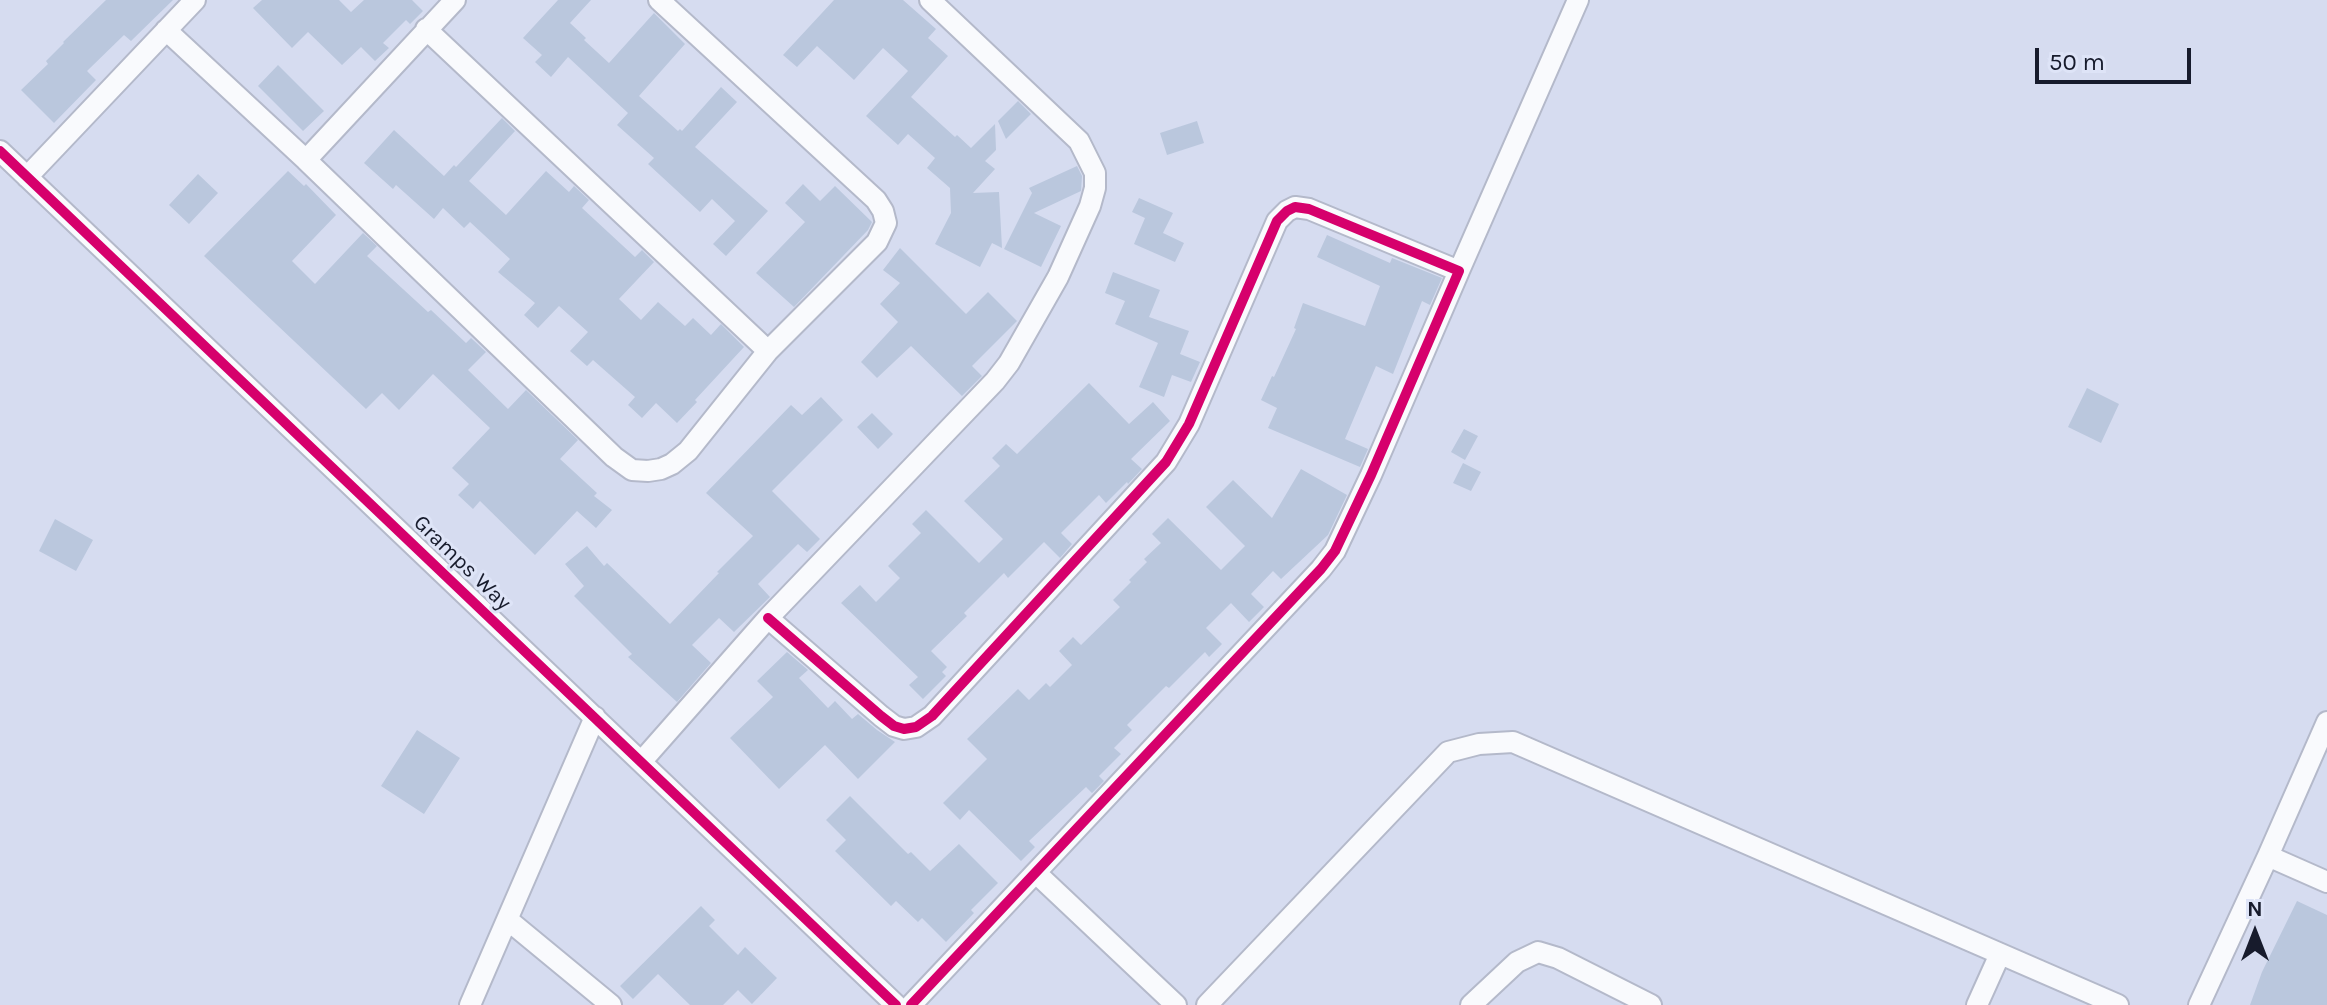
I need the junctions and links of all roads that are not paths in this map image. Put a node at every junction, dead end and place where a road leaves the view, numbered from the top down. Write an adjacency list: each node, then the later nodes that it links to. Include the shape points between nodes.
1 (195, 0): 7 (street)
2 (455, 0): 6 (street)
3 (659, 0): 12 (street, via 883,211 886,223 877,242)
4 (930, 0): 13 (street, via 1079,141 1095,173 1093,197 1058,277 1009,363)
5 (1578, 0): 11 (street)
6 (426, 29): 9 (street); 12 (street)
7 (166, 30): 9 (street); 10 (street)
8 (0, 151): 10 (street, Gramps Way)
9 (306, 160): 12 (street, via 632,470 661,469 688,451)
10 (27, 177): 14 (street, Gramps Way)
11 (1459, 271): 13 (street, via 1309,209 1287,211 1277,221 1189,424 1166,462 932,716 916,727 904,729 887,721); 18 (street, via 1335,551)
12 (768, 351)
13 (768, 618): 16 (street)
14 (595, 717): 16 (street, Gramps Way); 20 (street)
15 (2327, 722): 17 (street)
16 (641, 762): 24 (street, Gramps Way)
17 (2268, 856): 19 (street); 32 (street)
18 (1036, 873): 25 (street); 26 (street)
19 (2327, 882)
20 (508, 920): 22 (street); 23 (street)
21 (2000, 954): 27 (street, via 1513,742 1479,744 1448,752); 30 (street); 31 (street)
22 (470, 1005)
23 (611, 1005)
24 (896, 1005)
25 (911, 1005)
26 (1176, 1005)
27 (1207, 1005)
28 (1471, 1005): 29 (street, via 1517,962 1538,952)
29 (1651, 1005)
30 (1977, 1005)
31 (2118, 1005)
32 (2199, 1005)

